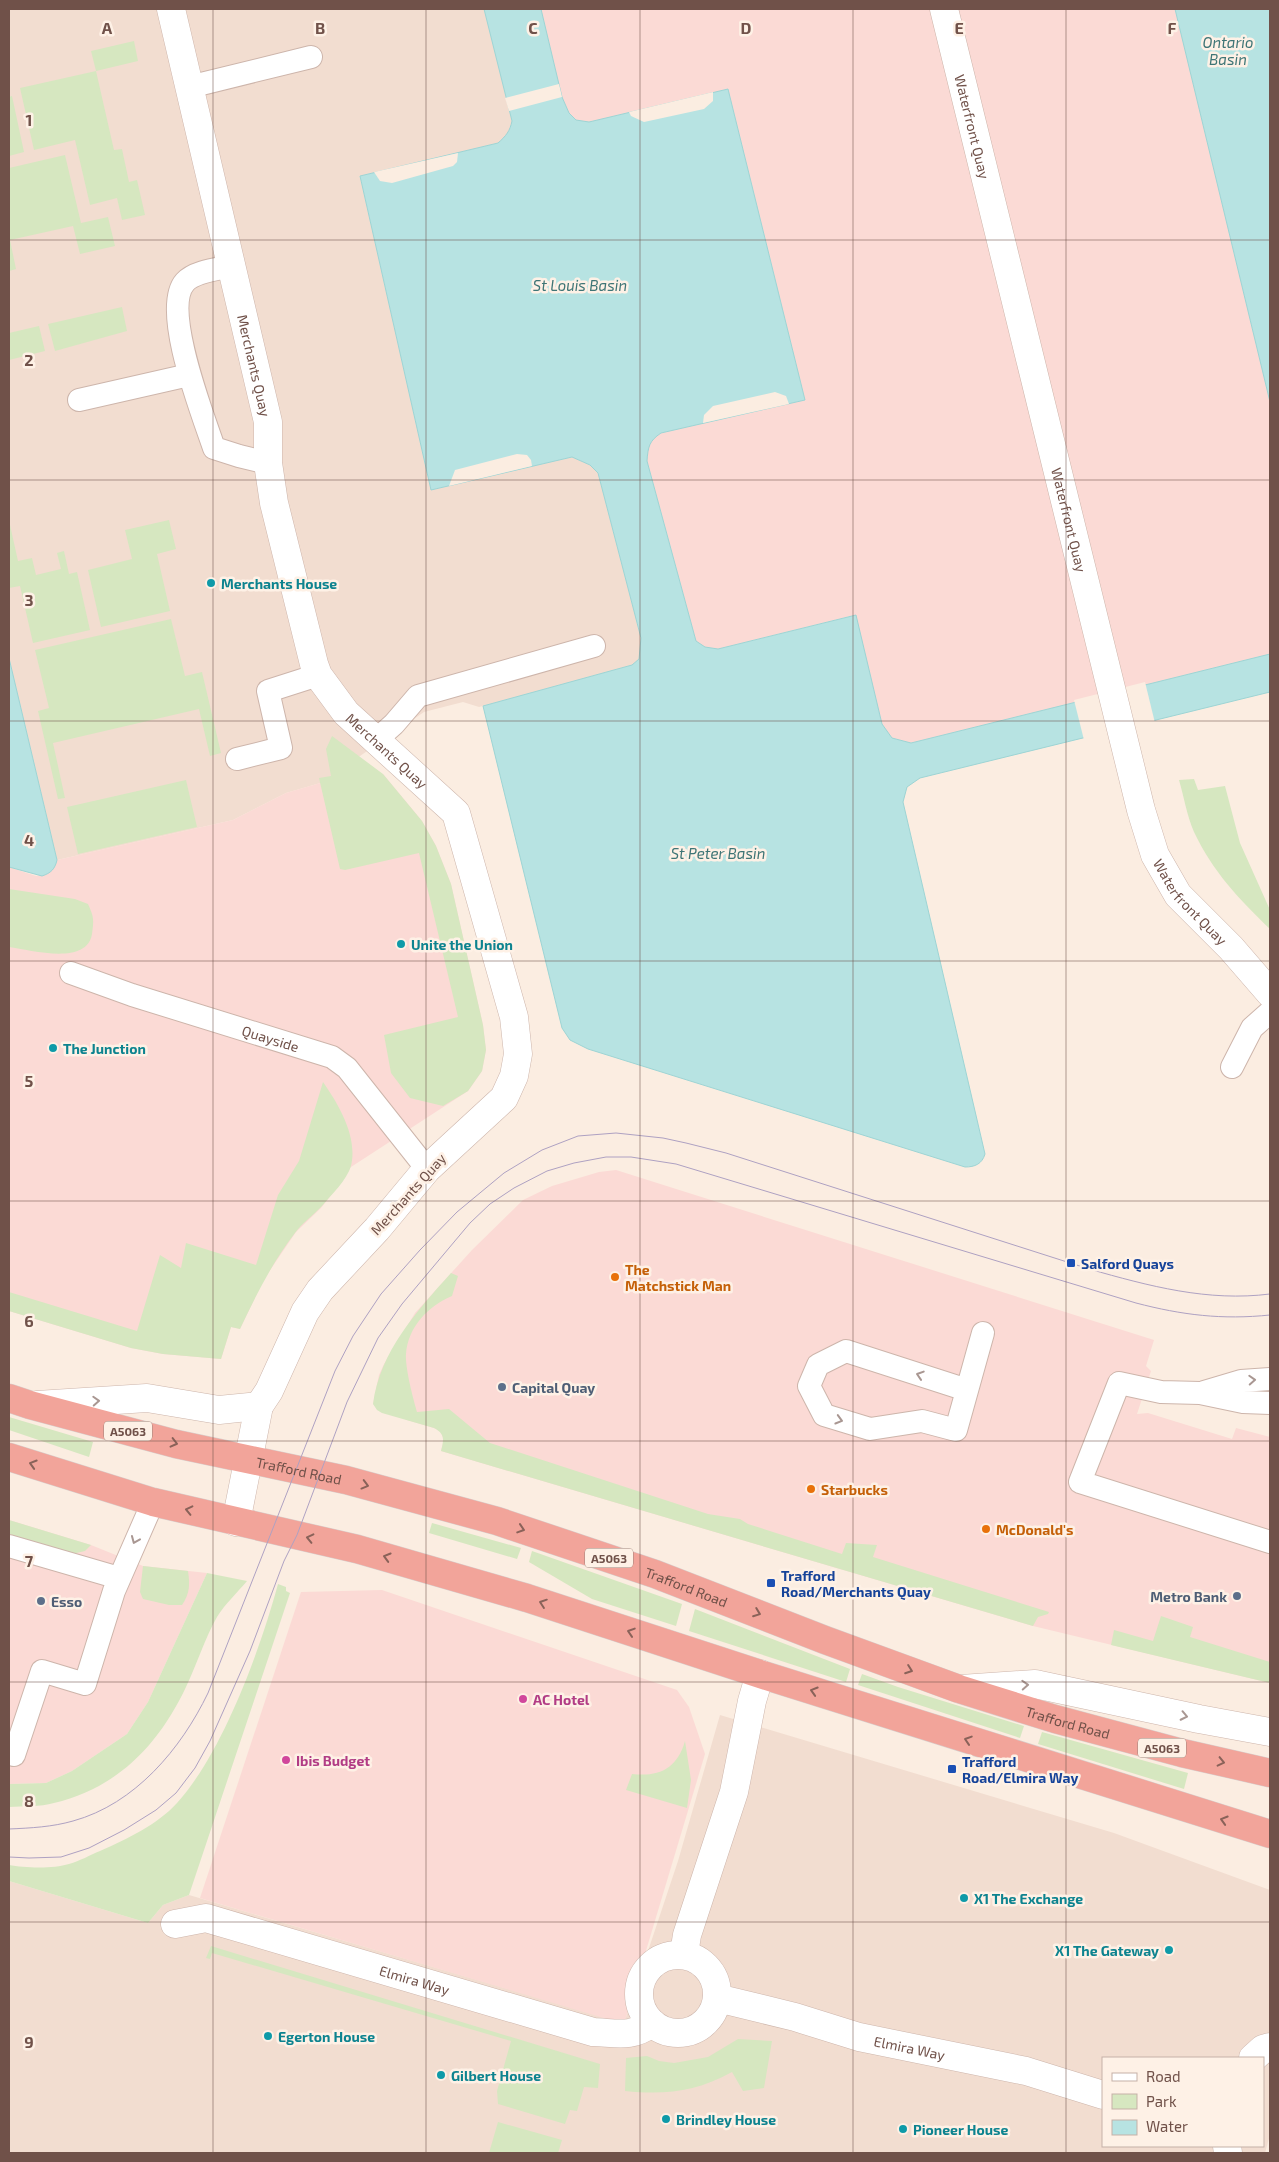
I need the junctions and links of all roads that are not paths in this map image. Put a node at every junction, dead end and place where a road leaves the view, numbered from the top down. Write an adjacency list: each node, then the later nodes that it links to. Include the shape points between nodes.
1 (171, 9): 4 (street, Merchants Quay)
2 (944, 9): 14 (street, Waterfront Quay, via 1141,810 1155,855 1178,895)
3 (311, 58): 4 (lane)
4 (190, 87): 5 (street, Merchants Quay)
5 (232, 266): 6 (lane, via 203,272 186,280 178,294 178,319); 8 (street, Merchants Quay, via 268,422)
6 (189, 375): 7 (lane); 8 (lane, via 214,448)
7 (79, 400)
8 (268, 463): 10 (street, Merchants Quay, via 284,551)
9 (594, 646): 11 (lane, via 418,696)
10 (318, 675): 11 (street, Merchants Quay, via 346,714); 12 (lane, via 268,691 281,748)
11 (376, 740): 17 (street, Merchants Quay, via 456,813 515,1026 518,1054 514,1076 504,1098)
12 (237, 759)
13 (70, 973): 17 (lane, Quayside, via 332,1057 347,1068)
14 (1270, 993)
15 (1270, 1012): 16 (lane, via 1252,1028)
16 (1232, 1067)
17 (427, 1169): 24 (street, Merchants Quay, via 320,1290 305,1312 270,1391)
18 (983, 1333): 20 (lane)
19 (1270, 1379): 21 (lane, one-way to 19, via 1241,1381)
20 (966, 1390): 20 (lane, one-way to 20, via 846,1351 818,1365 810,1386 824,1415 870,1428 922,1422 956,1430)
21 (1200, 1393): 23 (lane, via 1243,1402); 29 (lane, via 1161,1392 1119,1383 1080,1482)
22 (19, 1401): 24 (street, one-way to 24, via 147,1398 219,1410); 26 (highway, Trafford Road / A5063, one-way to 26, via 176,1444)
23 (1270, 1403)
24 (259, 1406): 26 (street, Merchants Quay)
25 (9, 1457): 27 (highway, one-way to 25)
26 (249, 1458): 28 (street, Merchants Quay); 33 (highway, Trafford Road / A5063, one-way to 33, via 346,1480 497,1521 655,1574)
27 (152, 1502): 28 (highway, one-way to 27); 31 (lane, one-way to 31)
28 (236, 1522): 32 (highway, one-way to 28, via 527,1598 357,1549)
29 (1270, 1542)
30 (9, 1546): 31 (lane)
31 (119, 1578): 35 (lane, via 85,1684 42,1671 14,1755)
32 (760, 1674): 37 (highway, one-way to 32); 39 (street, via 734,1792 687,1935)
33 (959, 1689): 34 (street, one-way to 34, via 1035,1684); 36 (highway, Trafford Road / A5063, one-way to 36, via 1055,1719)
34 (1270, 1732)
35 (9, 1753)
36 (1270, 1773)
37 (1270, 1834)
38 (174, 1924): 41 (street, Elmira Way, via 206,1918 593,2032 639,2032)
39 (684, 1954): 40 (street, via 708,1968 715,1979); 41 (street, via 665,1957 653,1964 644,1976 639,1993)
40 (717, 1998): 41 (street, via 711,2016 689,2031 669,2032); 44 (street, Elmira Way, via 859,2037 1026,2071)
41 (652, 2023)
42 (1270, 2047): 43 (street)
43 (1255, 2057)
44 (1102, 2095)

